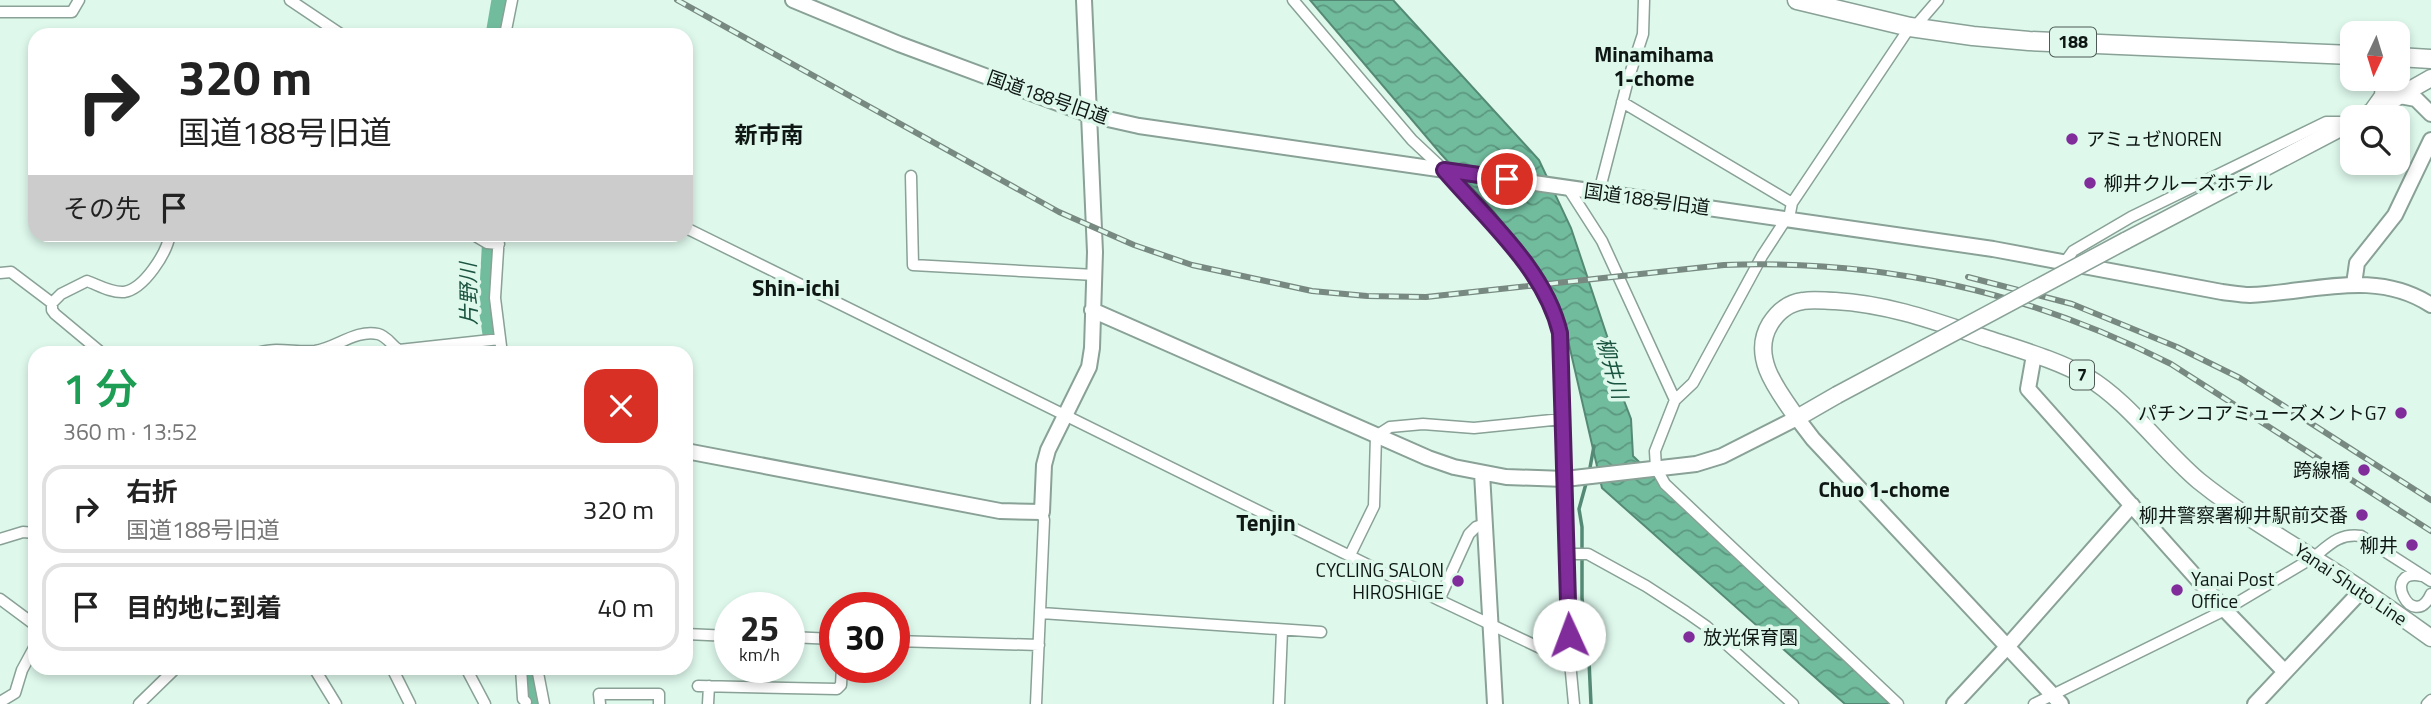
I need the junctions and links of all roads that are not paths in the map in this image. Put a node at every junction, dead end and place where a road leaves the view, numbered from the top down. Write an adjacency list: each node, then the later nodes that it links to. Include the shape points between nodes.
1 (79, 0): 10 (street, via 72,12)
2 (290, 0): 12 (street)
3 (793, 0): 22 (street, 国道188号旧道)
4 (1084, 0): 22 (street)
5 (1293, 0): 27 (street, via 1412,140)
6 (1644, 0): 19 (street, via 1643,34)
7 (1797, 0): 11 (highway, 188)
8 (1938, 0): 11 (street)
9 (510, 1): 13 (street)
10 (0, 12)
11 (1910, 27): 14 (highway, 188, via 2029,41); 31 (street)
12 (332, 28)
13 (506, 28)
14 (2340, 54)
15 (2410, 58): 16 (highway)
16 (2431, 59)
17 (2431, 78): 18 (main road)
18 (2400, 96): 20 (main road); 21 (street, via 2416,99)
19 (1622, 102): 30 (street); 31 (street)
20 (2384, 105)
21 (2431, 114)
22 (1090, 115): 27 (street, 国道188号旧道); 38 (street)
23 (2340, 122): 36 (street, via 2326,122 2131,217 2073,251)
24 (2340, 128): 52 (main road, bridge)
25 (2431, 140): 26 (street)
26 (2425, 168): 39 (street, via 2357,263)
27 (1449, 171): 29 (street, 国道188号旧道); 53 (street, via 1532,270 1556,317)
28 (911, 176): 38 (street, via 913,265)
29 (1563, 187): 30 (street, 国道188号旧道); 50 (street, via 1602,241)
30 (1599, 192): 32 (street, 国道188号旧道)
31 (1792, 203): 32 (street)
32 (1785, 220): 36 (street, 国道188号旧道); 50 (street, via 1693,383)
33 (693, 231): 51 (street)
34 (169, 242): 40 (street, via 164,256 134,288 108,290 87,281)
35 (496, 242): 43 (street)
36 (2065, 262): 39 (street, 国道188号旧道, via 2246,295)
37 (0, 273): 40 (street, via 11,272)
38 (1095, 275): 42 (street)
39 (2354, 284): 41 (street, 国道188号旧道, via 2389,287)
40 (52, 303): 44 (street, via 55,314)
41 (2431, 305)
42 (1093, 310): 51 (street, via 1089,367); 54 (street)
43 (500, 339): 47 (street); 48 (street)
44 (93, 346)
45 (329, 346): 46 (street, via 365,334 379,334)
46 (391, 346)
47 (436, 346)
48 (501, 346)
49 (2034, 355): 52 (main road, Yanai Shuto Line / 7, via 1893,308 1805,300 1776,314 1762,341 1769,374); 59 (street, via 2028,389); 66 (main road, Yanai Shuto Line / 7, via 2087,378 2120,403 2199,480)
50 (1675, 400): 56 (street)
51 (1065, 414): 60 (street, via 1044,465); 64 (street)
52 (1797, 418): 56 (street, via 1722,456); 83 (street)
53 (1562, 419): 54 (street, via 1474,428 1390,427); 58 (street)
54 (1376, 436): 57 (street, via 1427,458); 64 (street, via 1374,506)
55 (693, 452): 60 (street, via 999,510)
56 (1652, 468): 58 (street); 112 (street)
57 (1482, 473): 58 (street); 61 (street)
58 (1565, 479): 65 (street)
59 (2132, 505): 72 (street); 83 (street)
60 (1042, 512): 73 (street)
61 (1485, 524): 71 (street, via 1469,534); 75 (street)
62 (28, 532): 63 (street)
63 (0, 539)
64 (1350, 555): 71 (street)
65 (1568, 555): 85 (street); 111 (street, via 1588,554 1646,586 1706,626)
66 (2309, 561): 67 (street, via 2348,534 2361,536); 68 (main road, Yanai Shuto Line / 7); 72 (street)
67 (2429, 582): 69 (street, via 2416,575 2408,577 2401,595 2414,606 2426,603)
68 (2362, 590): 79 (main road, Yanai Shuto Line / 7); 86 (street)
69 (2431, 594)
70 (0, 599): 74 (street)
71 (1439, 600): 75 (street)
72 (2225, 610): 86 (street); 95 (street)
73 (1041, 613): 76 (street); 82 (street)
74 (28, 620)
75 (1490, 625): 85 (street); 109 (street)
76 (1282, 630): 77 (street); 108 (street)
77 (1321, 632)
78 (693, 634): 80 (street)
79 (2430, 634)
80 (714, 635)
81 (910, 641): 82 (street)
82 (1039, 645): 107 (street)
83 (2007, 647): 95 (street); 113 (street)
84 (28, 659): 97 (street, via 15,693)
85 (1570, 662): 110 (street)
86 (2285, 672): 98 (street)
87 (169, 675): 100 (street)
88 (318, 675): 99 (street)
89 (396, 675): 101 (street)
90 (470, 675): 102 (street)
91 (521, 675): 94 (street, via 523,699)
92 (536, 675): 94 (street)
93 (841, 683): 106 (street, via 837,689 703,686)
94 (532, 699): 103 (street)
95 (2056, 699): 114 (street)
96 (2431, 700): 115 (street)
97 (0, 702)
98 (2261, 702)
99 (332, 703)
100 (139, 704)
101 (411, 704)
102 (485, 704)
103 (544, 704)
104 (600, 704): 105 (street, via 599,694 659,694)
105 (659, 704)
106 (708, 704)
107 (1036, 704)
108 (1279, 704)
109 (1495, 704)
110 (1574, 704)
111 (1793, 704)
112 (1898, 704)
113 (1954, 704)
114 (2034, 704)
115 (2427, 704)

